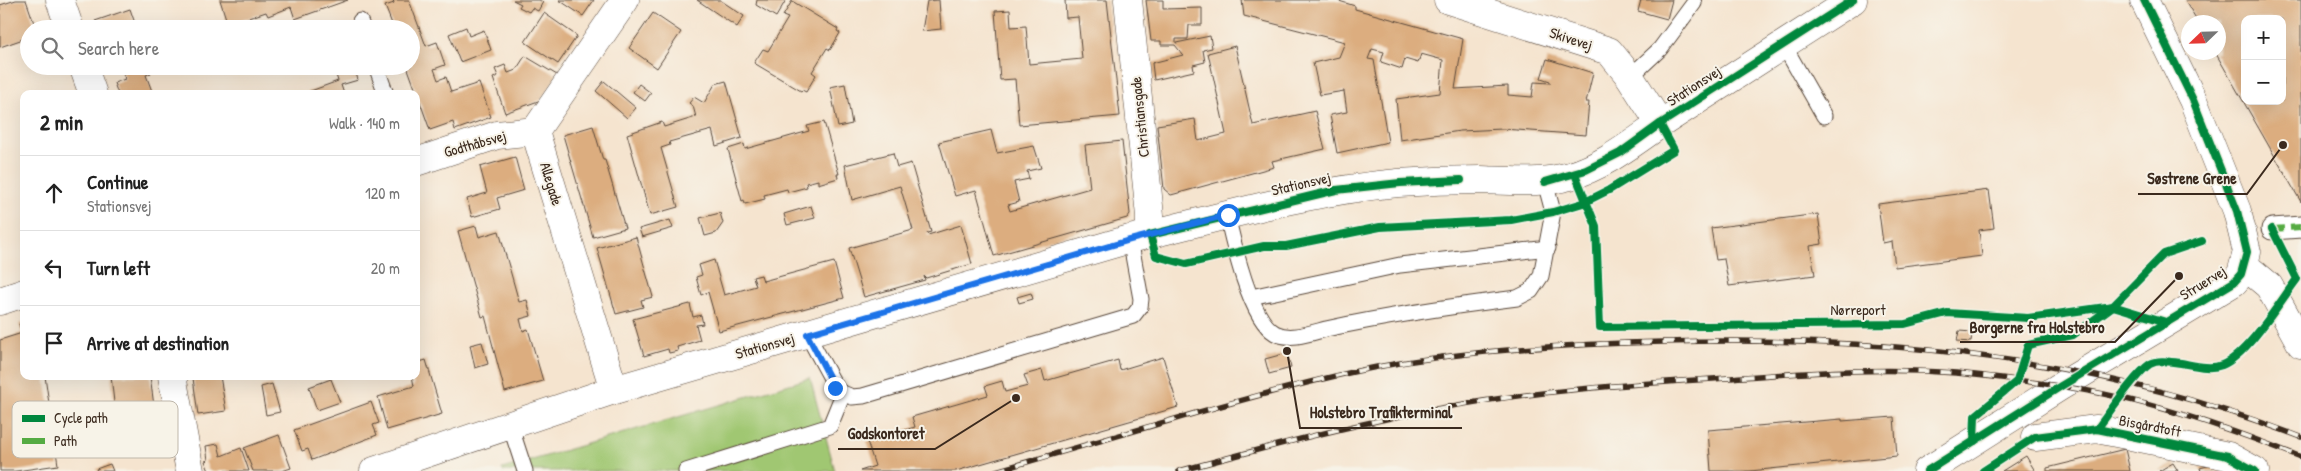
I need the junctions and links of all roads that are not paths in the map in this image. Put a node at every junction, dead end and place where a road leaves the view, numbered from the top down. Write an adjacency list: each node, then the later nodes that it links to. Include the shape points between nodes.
1 (60, 0): 8 (street)
2 (625, 0): 17 (street)
3 (1128, 0): 23 (street, Christiansgade, via 1150,216)
4 (1448, 0): 12 (street, Skivevej, via 1609,51)
5 (1852, 0): 9 (street, Stationsvej)
6 (2144, 0): 25 (street, Struervej, via 2193,100 2237,211 2247,252)
7 (1694, 3): 12 (lane, via 1660,49)
8 (67, 20)
9 (1783, 44): 15 (lane); 16 (street, Stationsvej)
10 (86, 75): 13 (street)
11 (379, 75): 14 (lane)
12 (1630, 77): 16 (street, Skivevej)
13 (92, 90)
14 (385, 90)
15 (1824, 116)
16 (1660, 124): 19 (street, Stationsvej, via 1620,153 1586,170)
17 (535, 131): 18 (street, Godthåbsvej, via 497,135); 32 (street, Allegade)
18 (420, 161)
19 (1545, 182): 20 (street, Stationsvej, via 1460,180 1390,184 1336,190); 24 (lane, via 1553,212)
20 (1228, 215): 23 (street, Stationsvej); 27 (lane, via 1235,253)
21 (2301, 227): 22 (street)
22 (2272, 229)
23 (1140, 237): 29 (street, Stationsvej); 33 (lane, via 1142,299 1133,316 864,396)
24 (1548, 248): 27 (lane, via 1400,265); 27 (lane, via 1538,282 1520,297 1408,313 1302,335 1274,332 1260,319)
25 (2245, 266): 30 (street, via 2269,286); 42 (street, Struervej, via 2234,282)
26 (20, 294): 28 (street)
27 (1251, 297)
28 (0, 301)
29 (807, 334): 32 (street, Stationsvej); 33 (lane, via 835,388)
30 (2301, 344)
31 (173, 380): 34 (street)
32 (614, 390): 36 (street, Stationsvej)
33 (843, 394): 41 (lane, via 830,426)
34 (177, 401)
35 (178, 408): 38 (street)
36 (510, 425): 39 (street, Stationsvej); 40 (lane)
37 (2035, 437): 43 (street, Bisgårdtoft, via 2097,429 2228,456)
38 (190, 471)
39 (374, 471)
40 (525, 471)
41 (686, 471)
42 (1927, 471)
43 (2255, 471)

